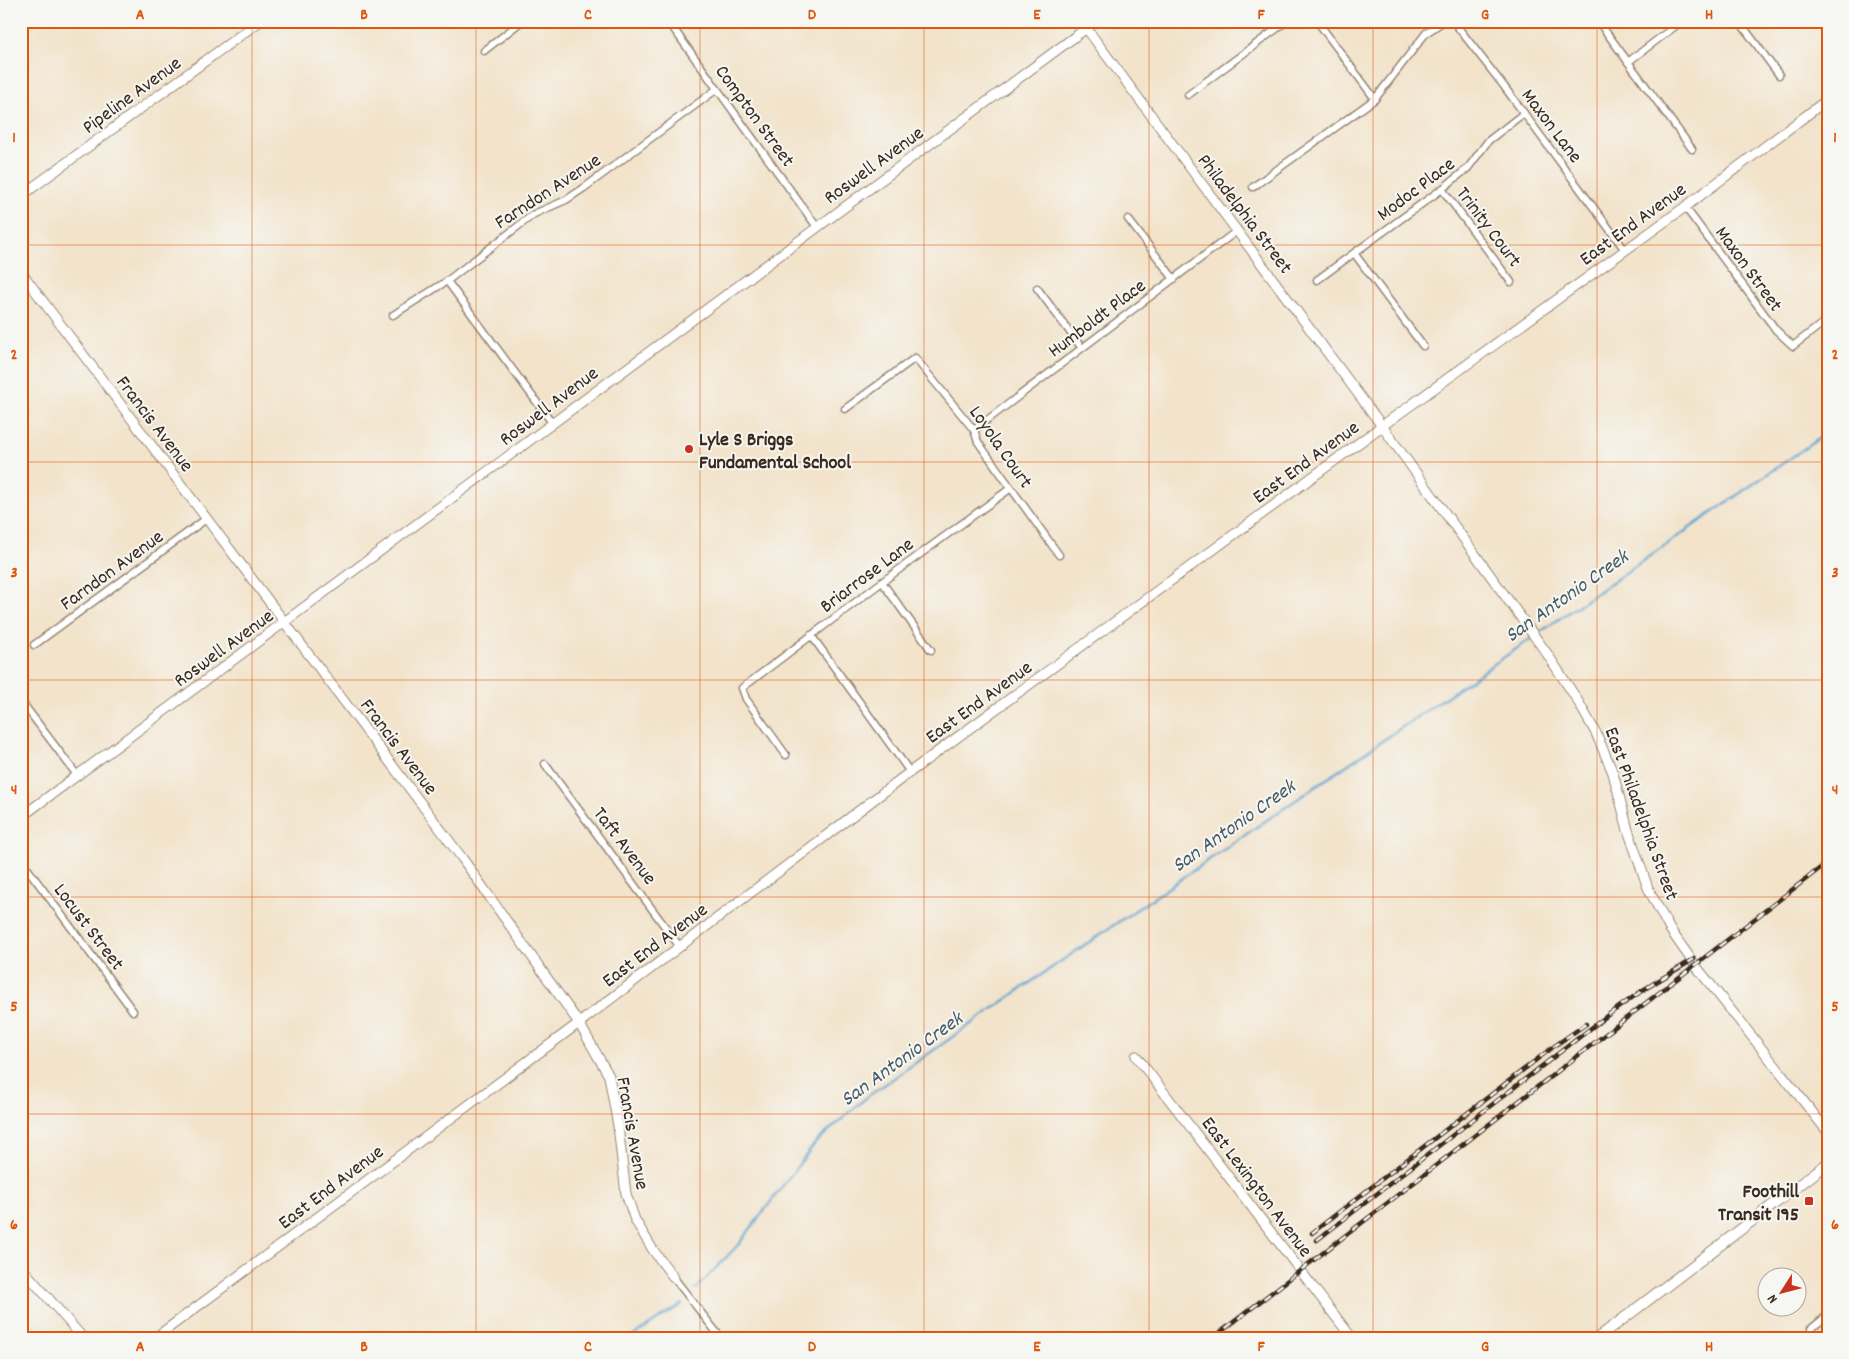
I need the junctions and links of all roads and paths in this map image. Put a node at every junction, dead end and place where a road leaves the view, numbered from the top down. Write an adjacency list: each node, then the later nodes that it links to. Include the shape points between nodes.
1 (260, 21): 24 (street, Pipeline Avenue)
2 (522, 21): 13 (street)
3 (668, 21): 16 (street, Compton Street)
4 (1096, 21): 12 (street, Roswell Avenue)
5 (1287, 21): 17 (street)
6 (1317, 21): 18 (street)
7 (1444, 21): 18 (street, via 1426,33)
8 (1452, 21): 20 (street, Maxon Lane)
9 (1598, 21): 14 (street)
10 (1682, 21): 14 (street)
11 (1739, 21): 15 (street)
12 (1084, 25): 27 (street, Roswell Avenue); 28 (street, Philadelphia Street)
13 (484, 51)
14 (1628, 62): 21 (street)
15 (1779, 75)
16 (717, 89): 27 (street, Compton Street); 34 (street, Farndon Avenue, via 584,188 534,214)
17 (1188, 95)
18 (1375, 99): 22 (street)
19 (1828, 99): 25 (street, East End Avenue)
20 (1524, 113): 23 (street, Modoc Place, via 1488,141 1468,168); 29 (street, Maxon Lane)
21 (1692, 148)
22 (1254, 187)
23 (1442, 189): 30 (street, Modoc Place); 35 (street, Trinity Court)
24 (21, 196)
25 (1685, 207): 29 (street, East End Avenue); 38 (street, Maxon Street, via 1776,330 1792,346)
26 (1128, 219): 32 (street)
27 (817, 227): 42 (street, Roswell Avenue)
28 (1238, 230): 32 (street, Humboldt Place); 43 (street, Philadelphia Street)
29 (1626, 250): 43 (street, East End Avenue)
30 (1354, 253): 33 (street, Modoc Place); 39 (street)
31 (21, 272): 46 (street, Francis Avenue)
32 (1174, 279): 40 (street, Humboldt Place)
33 (1317, 280)
34 (447, 281): 37 (street, Farndon Avenue); 42 (street)
35 (1512, 282)
36 (1037, 288): 40 (street)
37 (393, 315)
38 (1828, 319)
39 (1423, 346)
40 (1081, 347): 44 (street, Humboldt Place)
41 (845, 409): 44 (street, Loyola Court, via 915,358)
42 (554, 424): 49 (street, Roswell Avenue)
43 (1382, 426): 56 (street, East End Avenue); 64 (street, East Philadelphia Street, via 1576,698 1613,773 1648,888 1669,928)
44 (974, 430): 45 (street, Loyola Court, via 978,442)
45 (1011, 488): 47 (street, Loyola Court); 48 (street, Briarrose Lane)
46 (206, 519): 49 (street, Francis Avenue); 51 (street, Farndon Avenue)
47 (1059, 555)
48 (882, 582): 50 (street, Briarrose Lane); 52 (street)
49 (285, 623): 57 (street, Roswell Avenue); 62 (street, Francis Avenue, via 458,852)
50 (811, 635): 54 (street, Briarrose Lane, via 742,688 746,699); 56 (street)
51 (34, 646)
52 (930, 650)
53 (21, 701): 57 (street)
54 (786, 755)
55 (545, 764): 60 (street, Taft Avenue)
56 (910, 772): 60 (street, East End Avenue)
57 (77, 775): 58 (street, Roswell Avenue)
58 (21, 817)
59 (21, 860): 61 (street, Locust Street)
60 (680, 947): 62 (street, East End Avenue)
61 (133, 1011)
62 (580, 1023): 67 (street, Francis Avenue, via 608,1076 626,1194 635,1220); 70 (street, East End Avenue)
63 (1136, 1056): 72 (street, East Lexington Avenue)
64 (1828, 1132)
65 (1828, 1163): 73 (main road)
66 (21, 1267): 69 (street)
67 (674, 1278): 71 (street)
68 (1828, 1316): 74 (street, via 1811,1329)
69 (83, 1338)
70 (155, 1338)
71 (722, 1338)
72 (1352, 1338)
73 (1598, 1338)
74 (1817, 1338)

